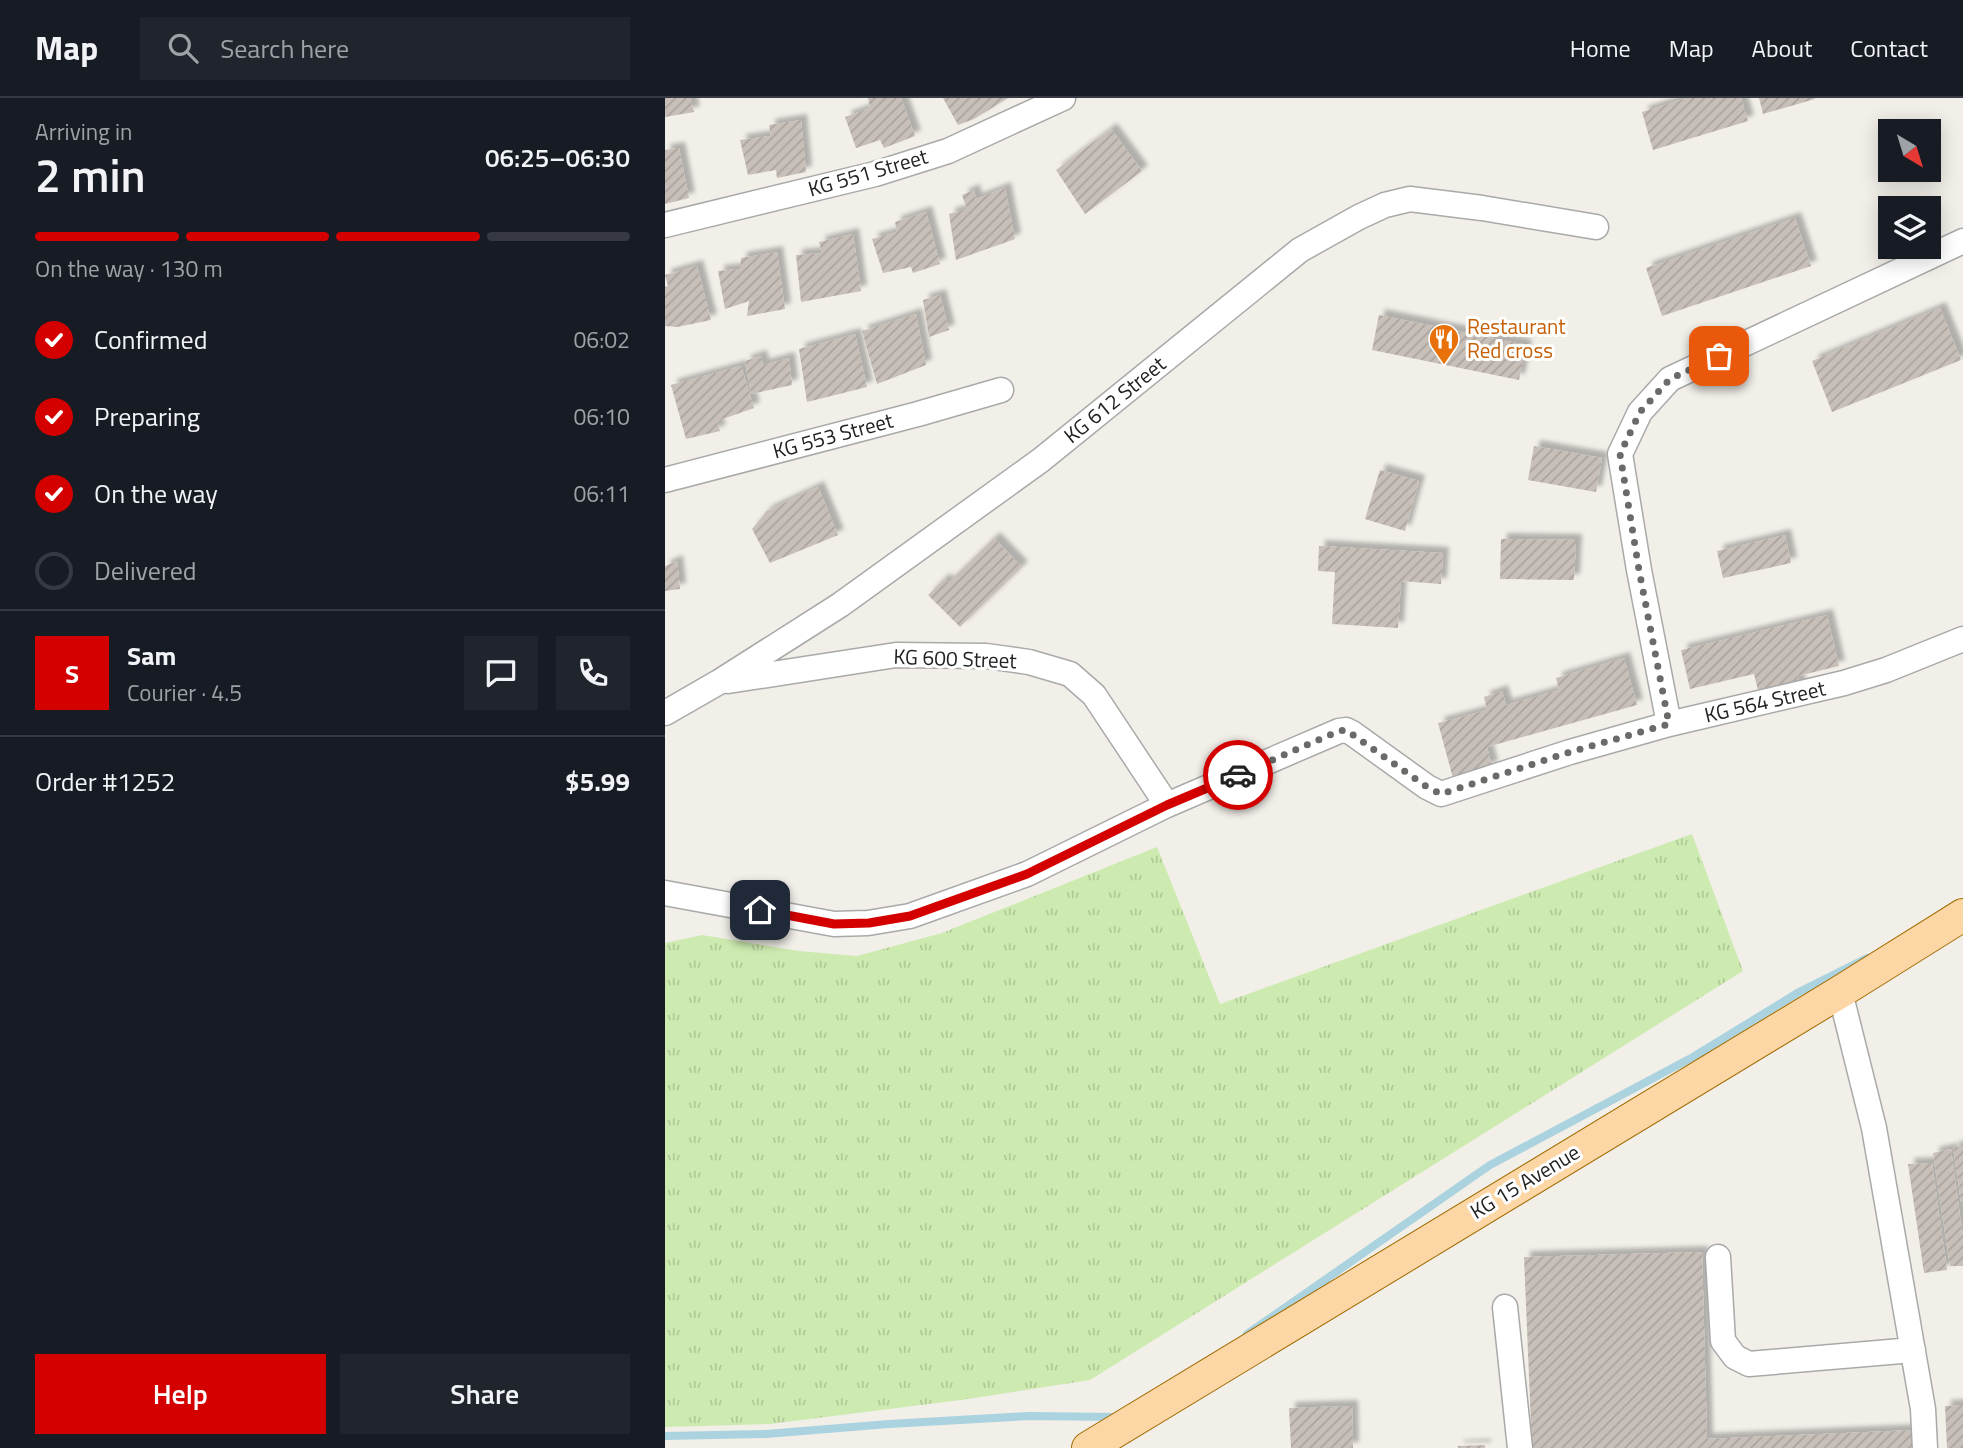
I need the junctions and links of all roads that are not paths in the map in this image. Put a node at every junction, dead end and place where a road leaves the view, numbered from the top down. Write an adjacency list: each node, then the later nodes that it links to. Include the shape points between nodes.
1 (1063, 98): 2 (street, KG 551 Street, via 924,159)
2 (665, 225)
3 (1596, 227): 8 (street, KG 612 Street, via 1410,199 1359,217 1300,250 1041,460 840,605)
4 (1963, 241): 10 (street, via 1670,379 1640,412 1620,454)
5 (1001, 390): 6 (street, KG 553 Street)
6 (665, 480)
7 (1963, 639): 10 (street, KG 564 Street, via 1844,683)
8 (719, 682): 9 (street, KG 612 Street); 11 (street, KG 600 Street, via 896,655 986,656 1029,662 1070,674 1094,695)
9 (665, 713)
10 (1669, 724): 11 (street, KG 564 Street, via 1441,794 1352,733 1339,731)
11 (1167, 805): 12 (street, KG 564 Street, via 1027,874 889,920 834,924)
12 (665, 893)
13 (1963, 915): 14 (main road, KG 15 Avenue)
14 (1840, 992): 17 (street, via 1874,1128); 18 (main road, KG 15 Avenue)
15 (1718, 1257): 17 (street, via 1723,1341 1735,1357 1749,1364)
16 (1505, 1307): 19 (street)
17 (1913, 1350): 20 (street)
18 (1088, 1448)
19 (1520, 1448)
20 (1925, 1448)

